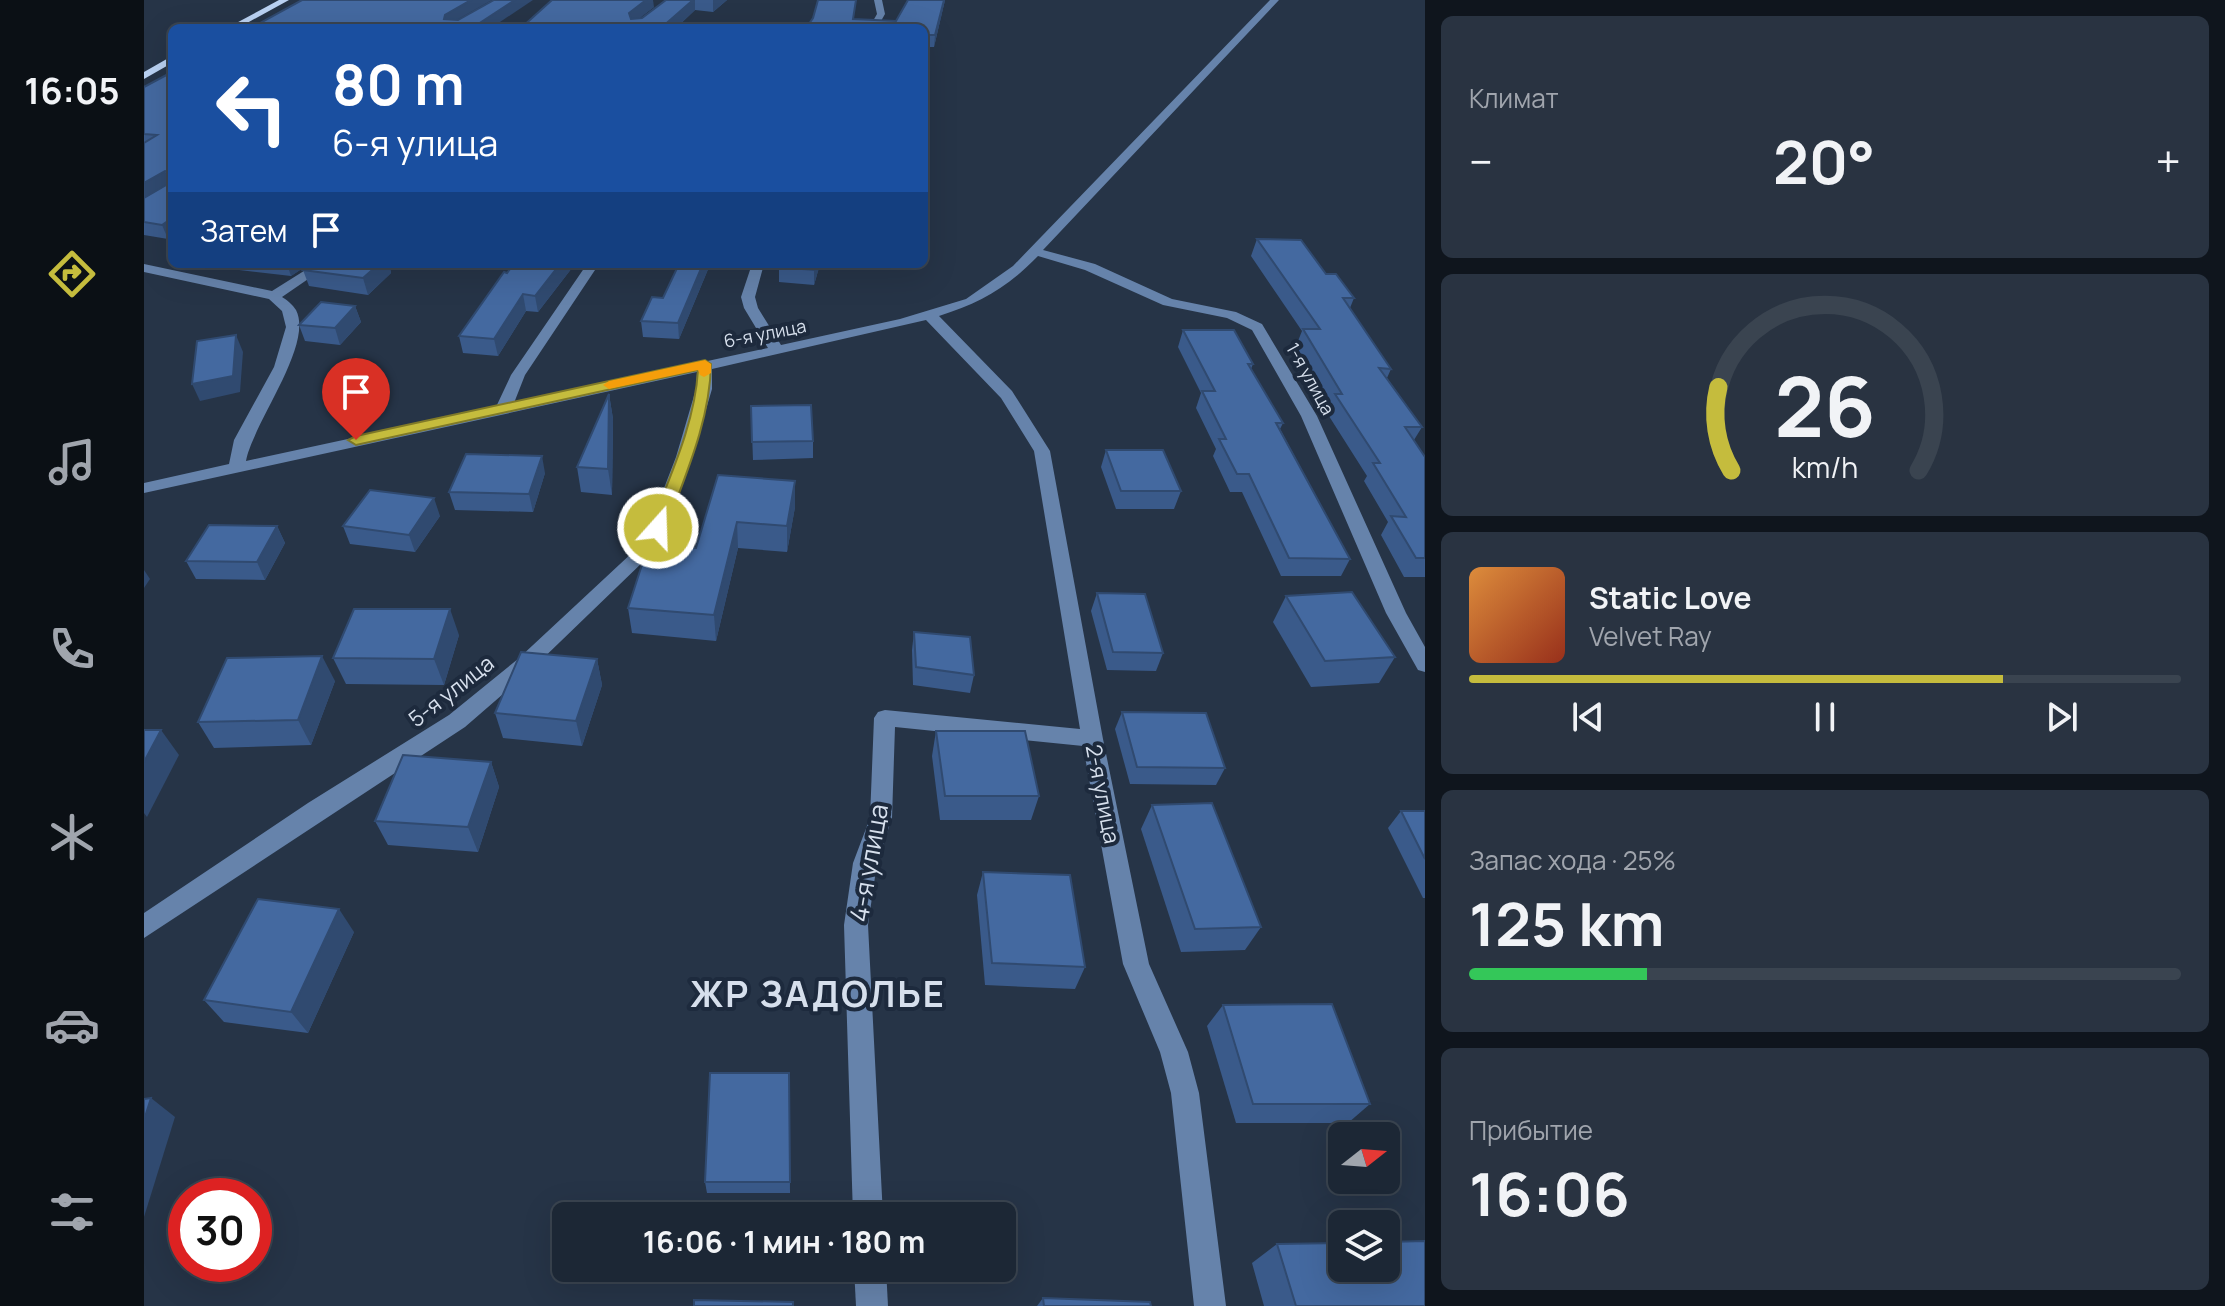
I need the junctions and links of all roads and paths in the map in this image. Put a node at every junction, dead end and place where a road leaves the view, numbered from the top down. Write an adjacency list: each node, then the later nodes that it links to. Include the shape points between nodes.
1 (285, 0): 4 (main road)
2 (878, 0): 5 (street, via 881,14)
3 (1275, 0): 8 (street, 6-я улица)
4 (239, 24)
5 (875, 24)
6 (168, 61): 7 (main road)
7 (144, 76)
8 (1034, 251): 14 (street, 6-я улица, via 989,292); 20 (street, 1-я улица, via 1090,267 1168,302 1231,315 1257,327 1309,416 1396,613)
9 (144, 268): 13 (street)
10 (318, 268): 13 (street)
11 (590, 268): 17 (street, via 518,375)
12 (757, 268): 15 (street, via 748,297)
13 (274, 296): 18 (street, via 289,310 293,327 271,389 242,440)
14 (930, 316): 15 (street, 6-я улица); 21 (street, 2-я улица, via 1006,391 1042,451)
15 (777, 350): 16 (street, 6-я улица)
16 (705, 364): 17 (street, 6-я улица); 22 (street, 5-я улица, via 704,389 684,457 658,528 640,555 457,721)
17 (504, 407): 18 (street, 6-я улица)
18 (237, 467): 19 (street, 6-я улица)
19 (144, 488)
20 (1425, 665)
21 (1092, 739): 23 (street, 4-я улица, via 885,718 881,818 865,863 856,925); 26 (street, 2-я улица, via 1136,964 1174,1052 1185,1093)
22 (144, 927)
23 (867, 1202)
24 (871, 1282): 25 (street)
25 (872, 1306)
26 (1210, 1306)

